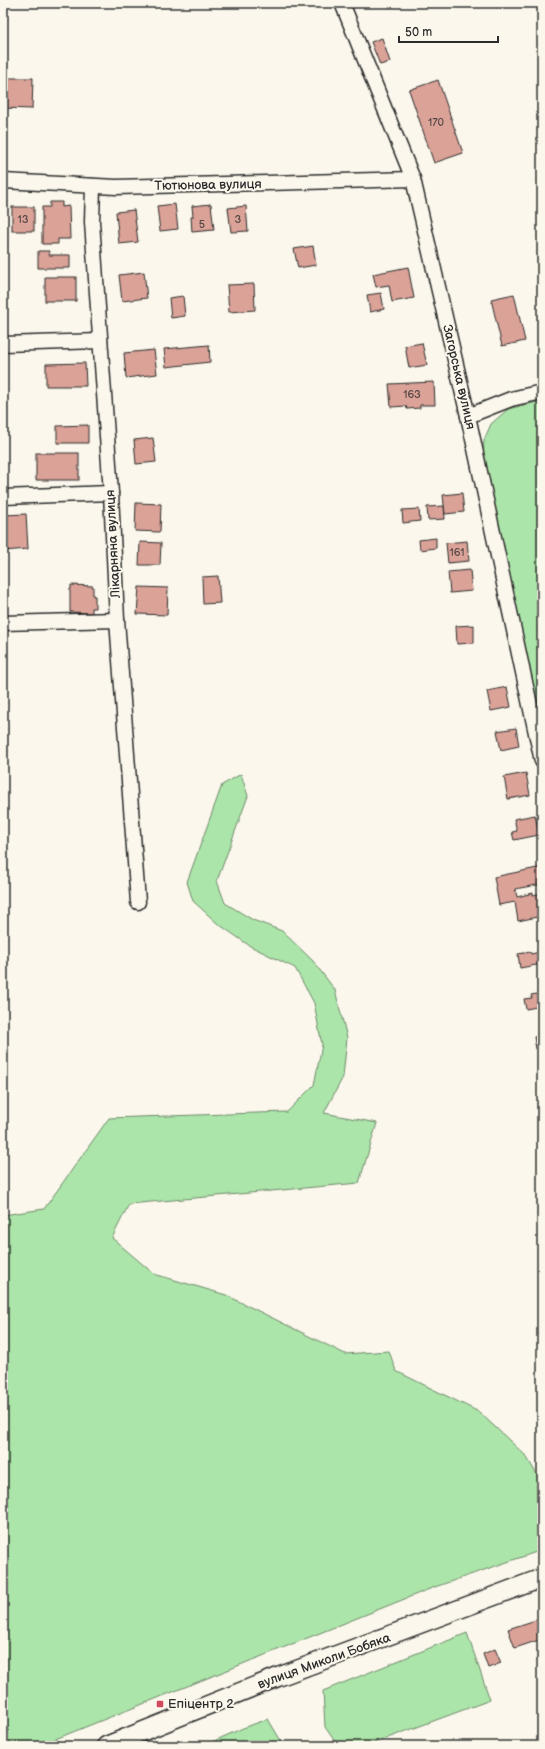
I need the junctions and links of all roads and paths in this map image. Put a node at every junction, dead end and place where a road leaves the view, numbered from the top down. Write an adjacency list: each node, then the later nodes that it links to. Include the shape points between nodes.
1 (342, 3): 2 (street, Загорська вулиця)
2 (413, 180): 4 (street, Тютюнова вулиця); 8 (street, Загорська вулиця)
3 (3, 181): 4 (street, Тютюнова вулиця)
4 (93, 186): 5 (street, Лікарняна вулиця, via 92,222)
5 (100, 341): 6 (street); 9 (street, Лікарняна вулиця)
6 (3, 344)
7 (542, 392): 8 (street)
8 (468, 416): 13 (street, Загорська вулиця)
9 (110, 493): 10 (street); 11 (street, Лікарняна вулиця)
10 (3, 497)
11 (117, 620): 12 (street); 14 (street, Лікарняна вулиця)
12 (3, 623)
13 (542, 761)
14 (138, 902)
15 (542, 1578): 16 (street, вулиця Миколи Бобяка, via 278,1677)
16 (106, 1746)

